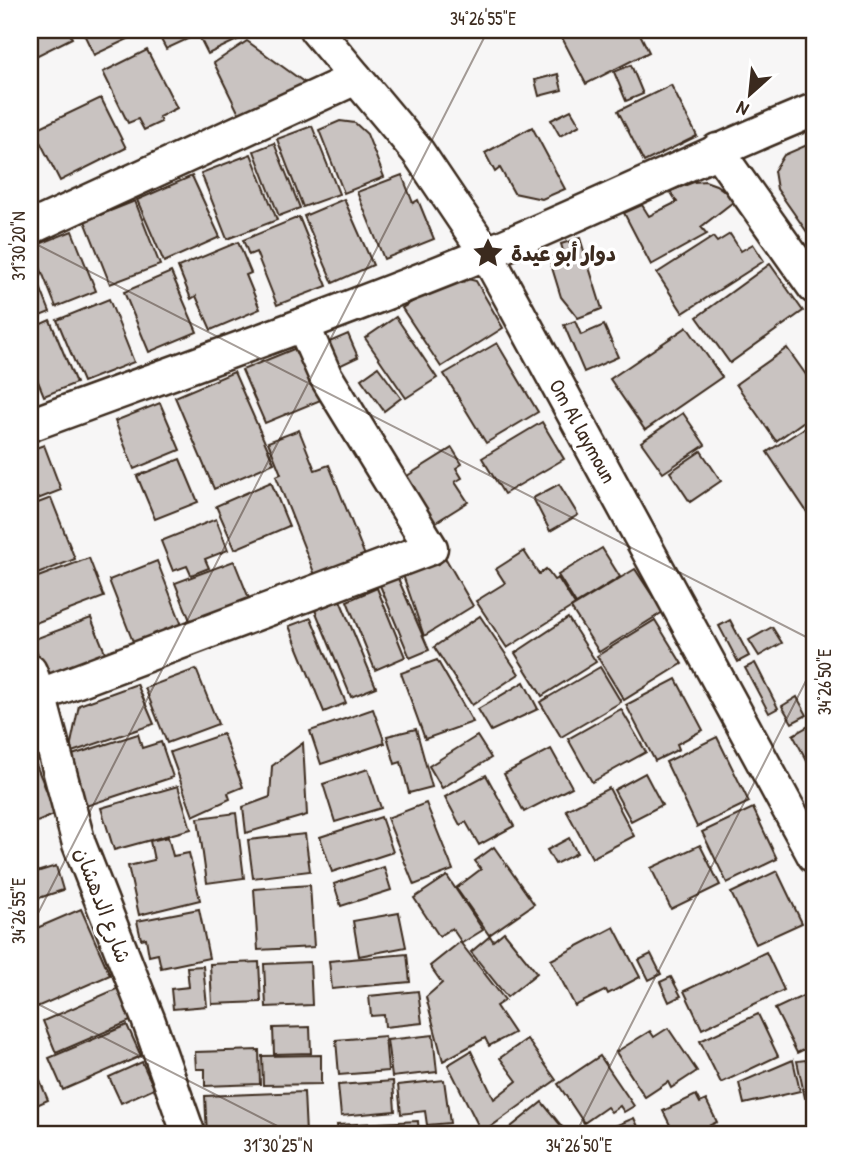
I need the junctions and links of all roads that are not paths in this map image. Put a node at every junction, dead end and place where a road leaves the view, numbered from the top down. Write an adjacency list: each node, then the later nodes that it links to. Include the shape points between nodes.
1 (316, 30): 2 (street, Om Al laymoun)
2 (356, 78): 5 (street); 6 (street, Om Al laymoun, via 418,152)
3 (814, 110): 4 (street)
4 (717, 150): 6 (street); 7 (street)
5 (30, 228)
6 (486, 253): 8 (street); 11 (street, Om Al laymoun)
7 (814, 287)
8 (303, 325): 9 (street); 10 (street, via 325,374 431,548)
9 (30, 425)
10 (33, 688): 12 (street, شارع الدهشان, via 79,844)
11 (814, 856)
12 (189, 1135)

